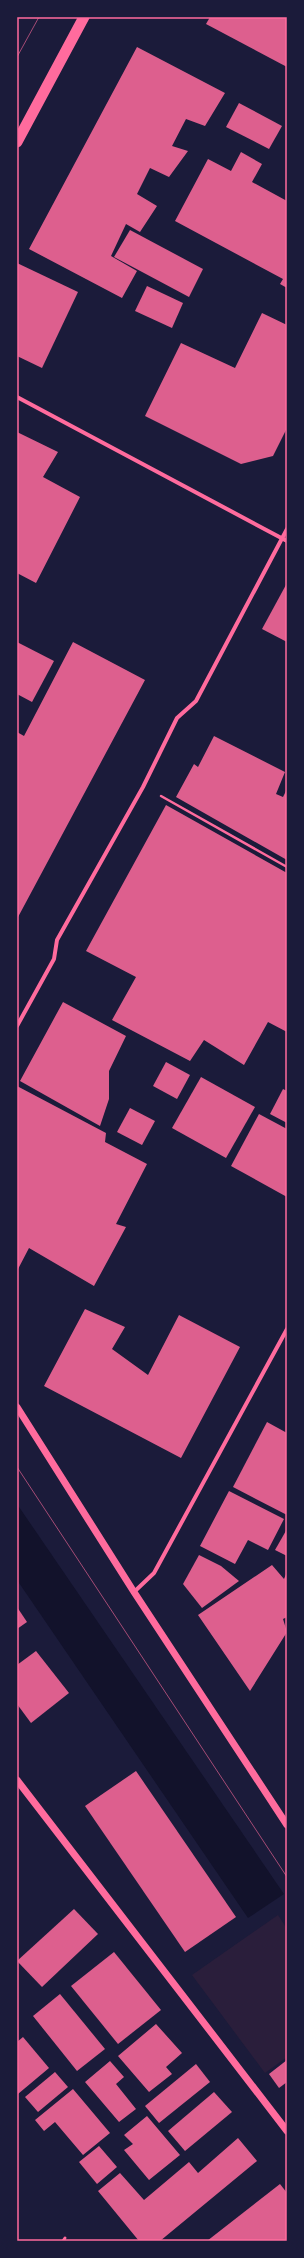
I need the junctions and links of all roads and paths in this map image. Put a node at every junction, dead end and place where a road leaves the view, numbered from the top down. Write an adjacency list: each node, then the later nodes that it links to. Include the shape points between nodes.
1 (84, 17): 2 (highway)
2 (17, 142)
3 (17, 397): 5 (street)
4 (287, 530): 5 (street)
5 (282, 538): 6 (street); 9 (street, via 196,701 177,718 143,787 57,940 54,959)
6 (287, 541)
7 (161, 796): 8 (path)
8 (287, 867)
9 (17, 1026)
10 (287, 1329): 12 (street, via 154,1572)
11 (17, 1407): 12 (street)
12 (134, 1592): 14 (street)
13 (17, 1780): 15 (street)
14 (287, 1825)
15 (287, 2131)

